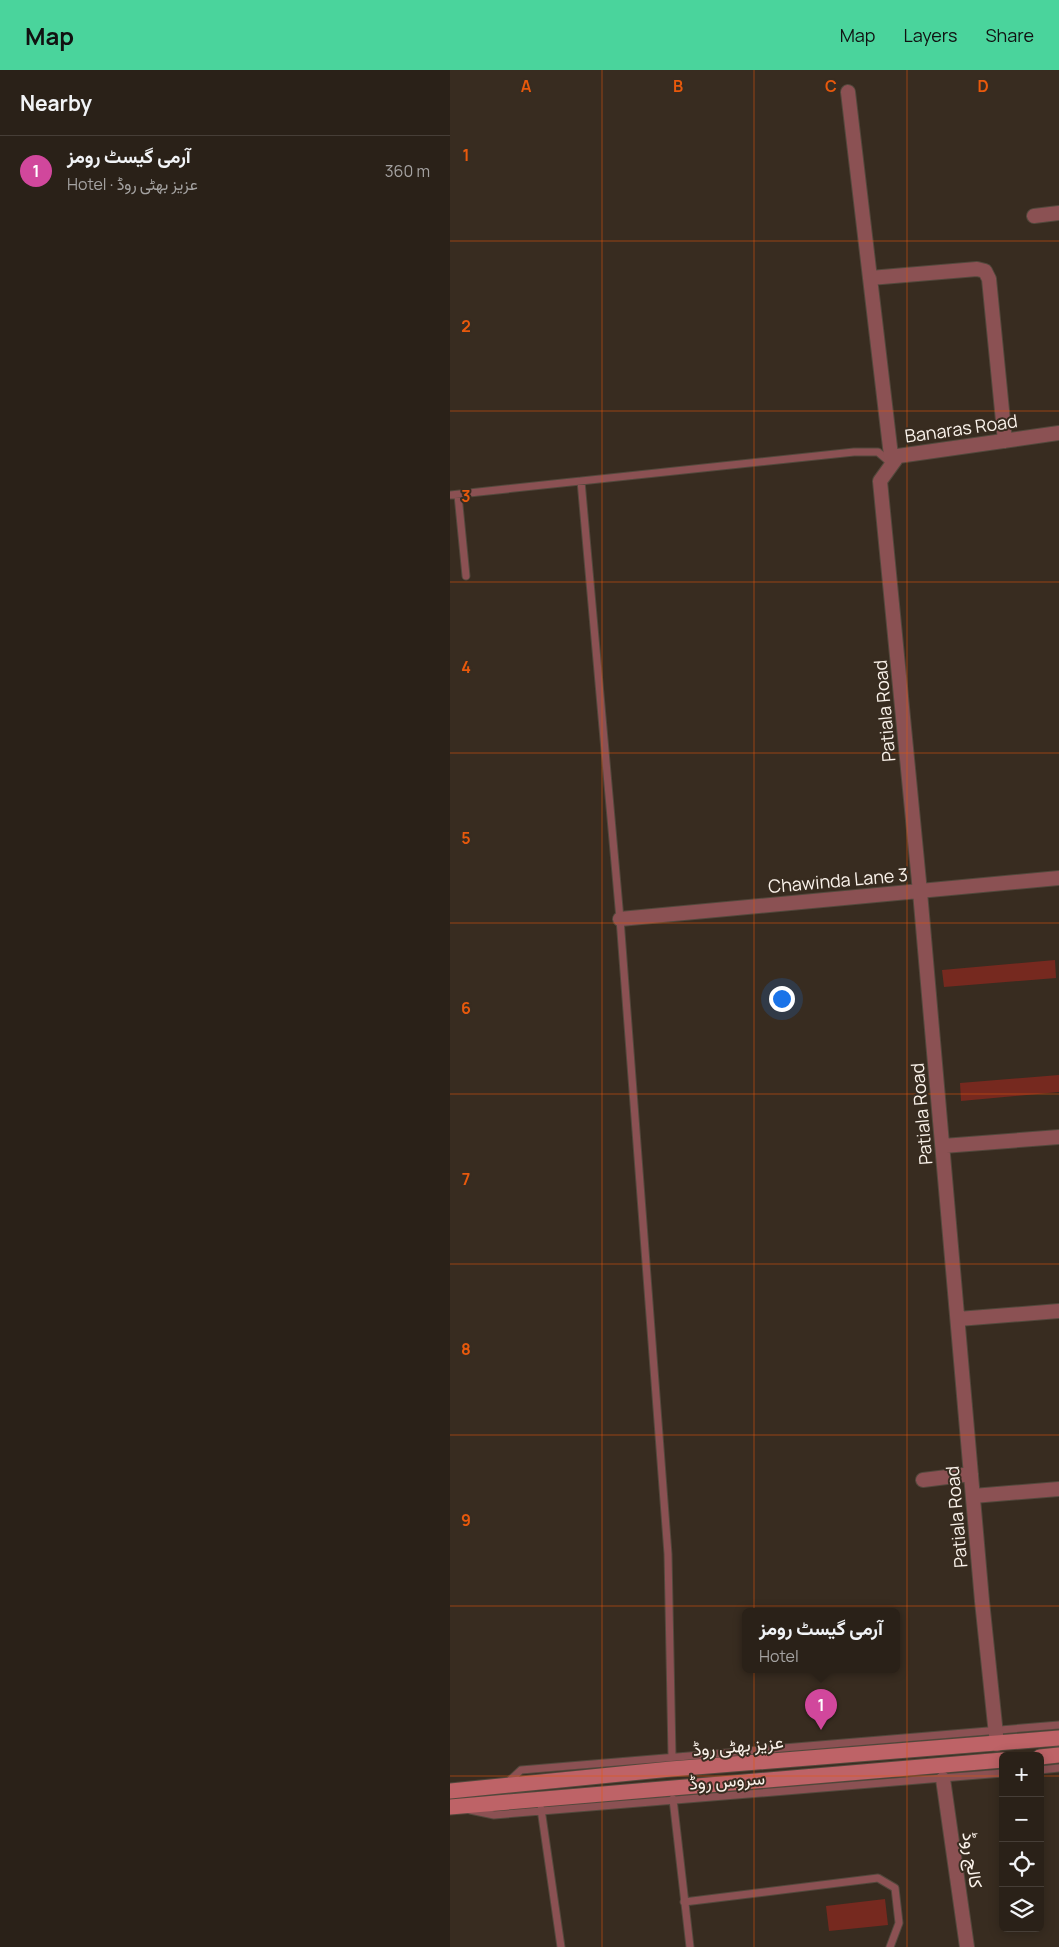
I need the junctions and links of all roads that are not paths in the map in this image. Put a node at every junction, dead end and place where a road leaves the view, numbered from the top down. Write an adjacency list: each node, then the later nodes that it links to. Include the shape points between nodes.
1 (848, 92): 4 (street)
2 (1059, 213): 3 (street)
3 (1034, 216)
4 (870, 278): 6 (street, via 985,271 989,279); 7 (street)
5 (1059, 433): 6 (street, Banaras Road)
6 (1005, 441): 7 (street, Banaras Road, via 898,456)
7 (892, 464): 8 (lane, via 878,452 854,452); 9 (street, Banaras Road)
8 (581, 481): 10 (lane); 14 (lane)
9 (880, 481): 13 (street, Patiala Road)
10 (454, 495): 11 (lane)
11 (466, 576)
12 (1059, 878): 13 (street, Chawinda Lane 3)
13 (920, 892): 14 (street, Chawinda Lane 3); 16 (street, Patiala Road)
14 (620, 919): 27 (lane, via 668,1554)
15 (1059, 1137): 16 (street)
16 (942, 1146): 18 (street, Patiala Road)
17 (1059, 1311): 18 (street)
18 (958, 1319): 19 (street, Patiala Road)
19 (971, 1474): 20 (street); 22 (street, Patiala Road)
20 (923, 1480)
21 (1059, 1489): 22 (street)
22 (973, 1496): 24 (street, Patiala Road)
23 (1059, 1725): 24 (lane)
24 (997, 1736): 25 (main road, عزیز بھٹی روڈ); 27 (lane); 34 (main road, عزیز بھٹی روڈ)
25 (1059, 1738)
26 (1059, 1755): 28 (main road)
27 (672, 1756): 34 (lane, via 521,1770)
28 (1044, 1757)
29 (999, 1760): 37 (main road, عزیز بھٹی روڈ)
30 (1059, 1768): 31 (lane)
31 (1044, 1770)
32 (999, 1773): 33 (lane, سروس روڈ)
33 (943, 1779): 36 (lane, سروس روڈ); 43 (street, کالج روڈ)
34 (506, 1785): 35 (main road, عزیز بھٹی روڈ)
35 (450, 1791)
36 (673, 1799): 37 (lane, سروس روڈ); 39 (lane)
37 (541, 1805): 38 (main road, عزیز بھٹی روڈ); 40 (lane)
38 (452, 1807)
39 (684, 1902): 41 (lane); 42 (lane, via 878,1878 895,1888 899,1923)
40 (561, 1947)
41 (690, 1947)
42 (890, 1947)
43 (967, 1947)

